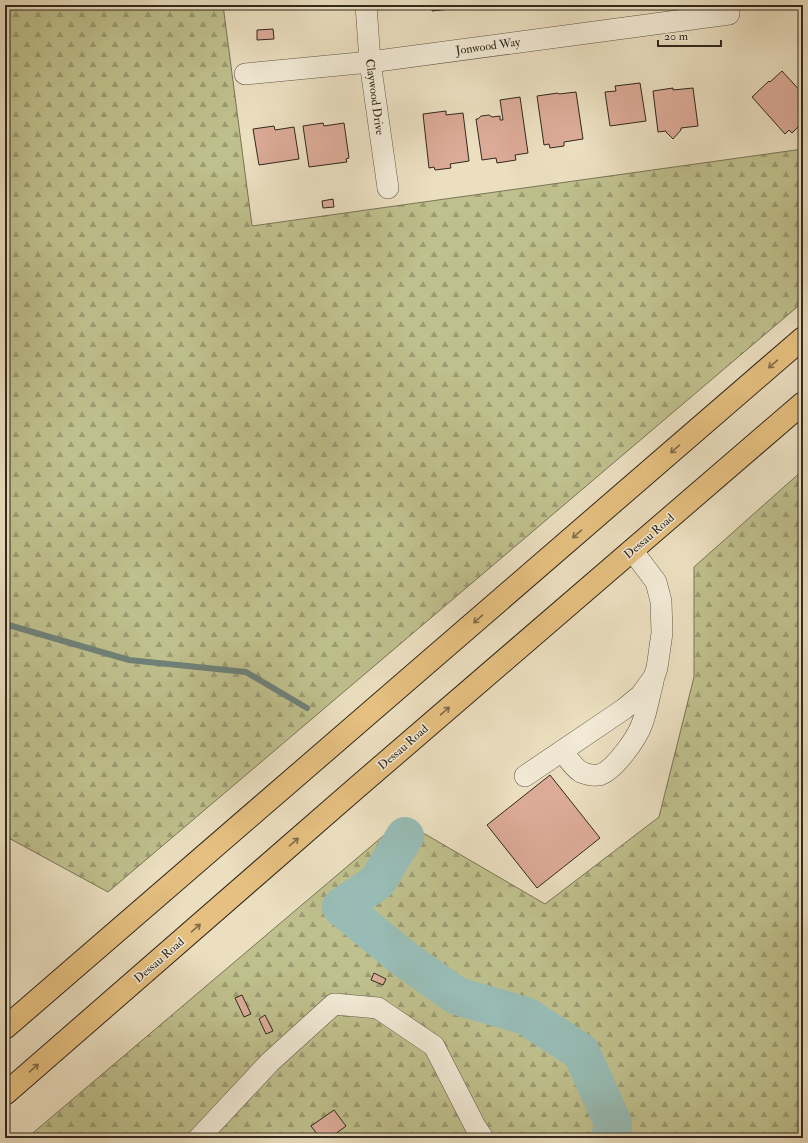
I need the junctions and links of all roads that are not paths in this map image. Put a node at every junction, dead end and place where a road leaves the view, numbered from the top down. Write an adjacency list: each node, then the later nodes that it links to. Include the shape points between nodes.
1 (366, 5): 3 (street, Claywood Drive)
2 (729, 9): 3 (street, Jonwood Way)
3 (370, 62): 4 (street, Jonwood Way); 5 (street, Claywood Drive)
4 (245, 74)
5 (388, 188)
6 (803, 338): 12 (main road, one-way to 12)
7 (803, 403): 8 (main road, Dessau Road)
8 (632, 550): 9 (street, via 656,582 661,601 662,633 658,668); 13 (main road, Dessau Road, one-way to 8)
9 (654, 677): 10 (street, via 641,695 624,709); 10 (street, via 640,730 624,753 606,771 594,775 580,771)
10 (562, 751): 11 (street)
11 (525, 776)
12 (5, 1028)
13 (5, 1094)
14 (199, 1138): 15 (street, via 270,1062 334,1004 378,1008 434,1046)
15 (483, 1138)

